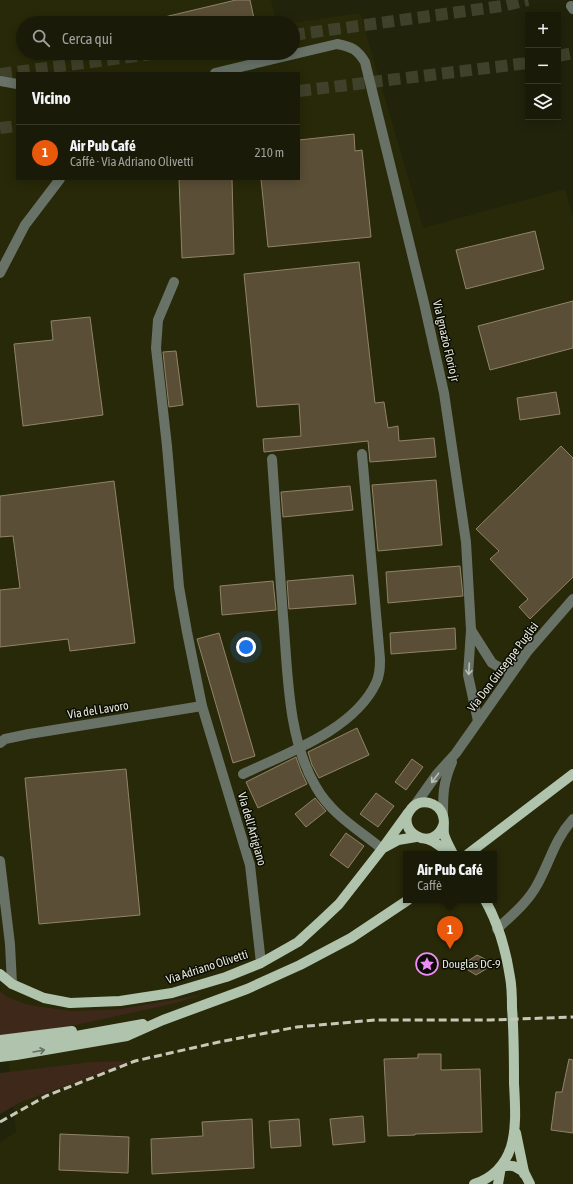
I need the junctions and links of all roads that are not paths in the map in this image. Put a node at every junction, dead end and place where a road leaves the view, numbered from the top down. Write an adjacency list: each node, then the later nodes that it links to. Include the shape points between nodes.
1 (300, 53): 12 (street, Via Ignazio Florio jr, via 338,44 350,46 365,62 444,393 466,542)
2 (270, 60): 3 (street, Via Ignazio Florio jr)
3 (219, 72)
4 (0, 82): 5 (street)
5 (16, 84)
6 (59, 180): 7 (street, via 26,225)
7 (0, 272)
8 (174, 282): 14 (street, Via dell'Artigiano, via 158,320 156,348 179,587)
9 (362, 454): 17 (street, via 380,670 377,682 359,707 333,730)
10 (272, 459): 17 (street, via 290,702)
11 (573, 599): 13 (street, Via Don Giuseppe Puglisi)
12 (471, 630): 13 (street, via 492,663); 15 (street, Via Ignazio Florio jr, one-way to 15, via 468,675)
13 (511, 674): 15 (street, Via Don Giuseppe Puglisi)
14 (202, 706): 16 (street, Via del Lavoro, via 5,739); 35 (street, Via dell'Artigiano, via 250,865)
15 (478, 720): 18 (street, Via Don Giuseppe Puglisi)
16 (0, 743)
17 (300, 747): 19 (street); 27 (street, via 316,788 328,803 341,817)
18 (456, 753): 21 (street, Via Don Giuseppe Puglisi, one-way to 21); 23 (street, Via Don Giuseppe Puglisi, via 443,788)
19 (243, 774)
20 (573, 774): 30 (main road)
21 (415, 804): 22 (main road); 23 (main road, via 432,803 441,811)
22 (408, 813): 25 (main road, via 408,829); 27 (main road, Via Adriano Olivetti)
23 (443, 819): 26 (main road, via 442,829 438,834); 29 (main road, via 444,834)
24 (573, 819): 34 (street, via 555,845 537,886)
25 (416, 837): 26 (main road); 27 (main road, Via Adriano Olivetti, via 398,840)
26 (427, 839): 28 (main road)
27 (382, 849): 35 (main road, Via Adriano Olivetti, via 339,904 321,921 298,942)
28 (448, 851)
29 (452, 851)
30 (472, 851)
31 (0, 861): 37 (street)
32 (404, 903): 38 (main road, via 351,938 300,965 247,990)
33 (487, 903): 34 (main road)
34 (497, 929): 43 (main road, via 511,979)
35 (261, 963): 37 (main road, Via Adriano Olivetti, via 226,977 172,993 120,1002 70,1003 44,998)
36 (0, 974): 37 (main road, Via Adriano Olivetti)
37 (12, 984)
38 (163, 1020): 39 (main road); 42 (main road, one-way to 38, via 127,1036)
39 (122, 1029): 40 (main road, via 72,1030); 41 (main road)
40 (0, 1040)
41 (0, 1048)
42 (0, 1057)
43 (515, 1127): 44 (main road, via 511,1147); 45 (main road)
44 (501, 1167): 45 (main road, via 515,1166); 46 (main road); 47 (main road)
45 (524, 1172): 48 (main road); 49 (main road)
46 (474, 1184)
47 (498, 1184)
48 (523, 1184)
49 (530, 1184)

